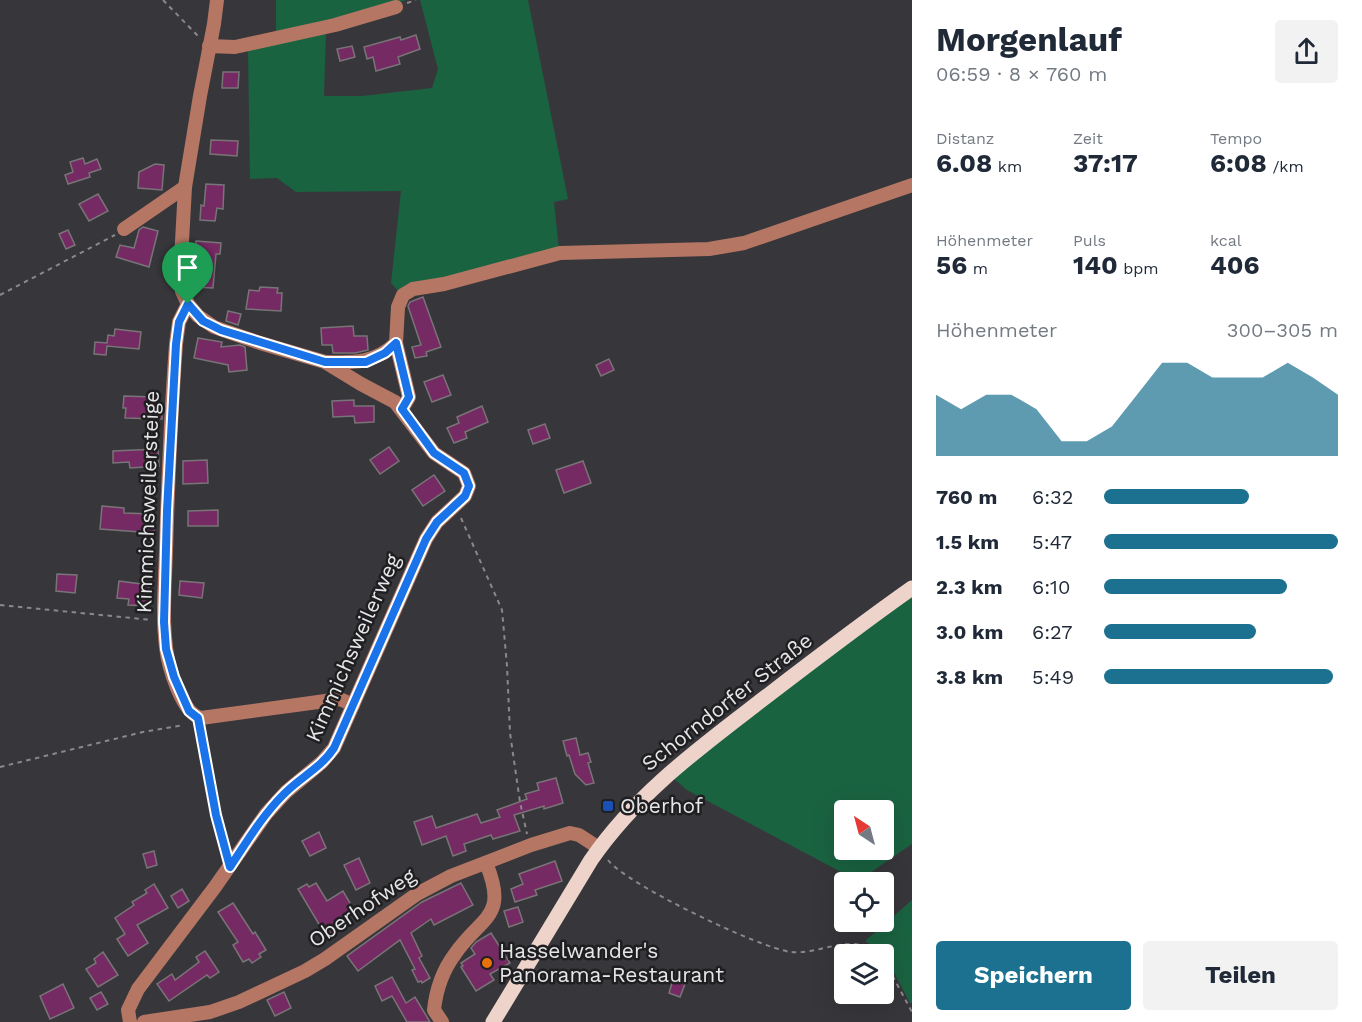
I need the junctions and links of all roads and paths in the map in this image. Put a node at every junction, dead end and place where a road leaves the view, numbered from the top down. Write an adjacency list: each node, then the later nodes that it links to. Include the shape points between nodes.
1 (163, 0): 4 (path)
2 (217, 0): 4 (street)
3 (396, 7): 4 (street, via 256,43 229,48)
4 (209, 46): 6 (street)
5 (912, 185): 10 (street, via 744,243 703,249 560,253 462,280 412,289 403,295 398,307)
6 (185, 187): 7 (street); 9 (street, via 180,278)
7 (124, 229): 8 (path)
8 (0, 295)
9 (188, 304): 11 (street, Kimmichsweilerweg, via 203,321 221,330); 16 (street, Kimmichsweilersteige, via 179,322 176,344)
10 (396, 343): 11 (street, Kimmichsweilerweg, via 366,362); 12 (street, via 409,397)
11 (325, 362): 12 (street, Kimmichsweilerweg)
12 (402, 409): 13 (street, Kimmichsweilerweg, via 434,453 468,479 467,493)
13 (455, 505): 17 (street, Kimmichsweilerweg, via 426,539); 20 (path, via 502,608 510,733)
14 (912, 588): 21 (main road, Schorndorfer Straße, via 674,768 637,802)
15 (0, 605): 16 (path)
16 (164, 622): 18 (street, Kimmichsweilersteige, via 174,677 189,711)
17 (353, 705): 18 (street, via 340,699); 23 (street, Kimmichsweilerweg, via 331,753 277,800)
18 (198, 718): 19 (path); 23 (path)
19 (0, 767)
20 (531, 845): 21 (street, Oberhofweg, via 570,833); 22 (street, Oberhofweg)
21 (599, 848): 24 (path, via 611,864 636,881 756,942 798,952); 30 (main road, Schorndorfer Straße)
22 (486, 863): 28 (street, Oberhofweg, via 417,894 336,952 288,979 217,1010); 29 (street, via 494,885 494,904 454,955 439,985 434,1010)
23 (230, 867): 27 (street, Kimmichsweilerweg, via 138,989 128,1010)
24 (834, 947)
25 (894, 979): 26 (path)
26 (912, 1012)
27 (130, 1022)
28 (144, 1022)
29 (442, 1022)
30 (493, 1022)

